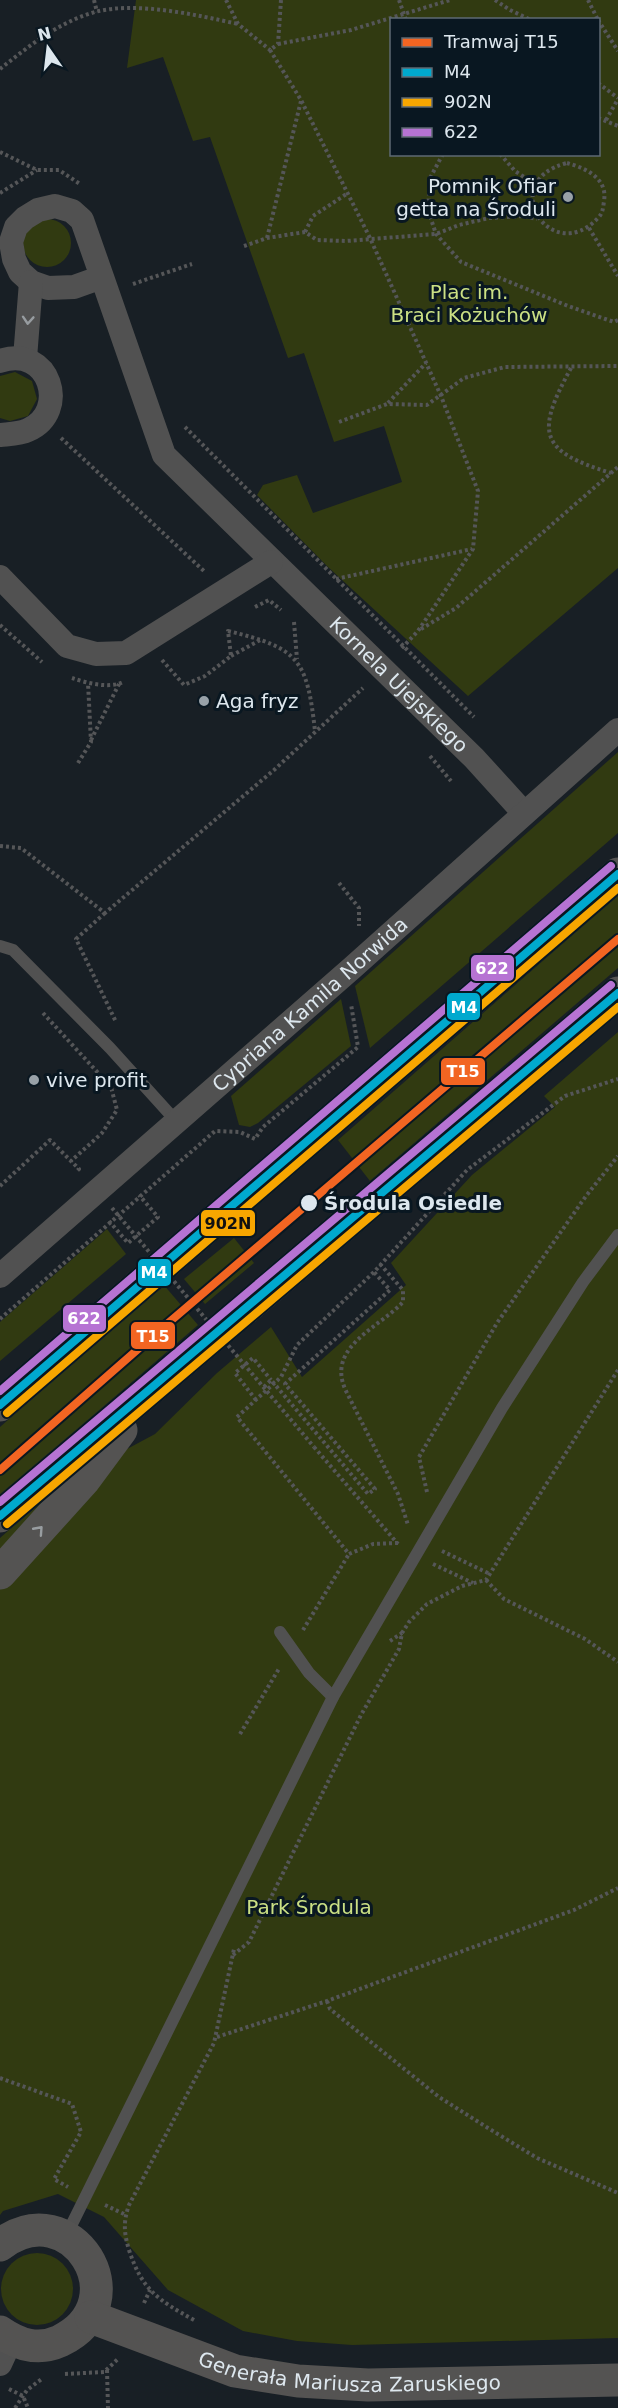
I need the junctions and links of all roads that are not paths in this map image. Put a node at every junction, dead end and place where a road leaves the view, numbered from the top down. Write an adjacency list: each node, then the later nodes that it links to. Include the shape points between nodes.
1 (102, 277): 2 (street, via 74,287 48,288); 2 (street, Kornela Ujejskiego, via 82,220 72,211 56,206 25,218 16,227 11,242 20,272); 6 (street, Kornela Ujejskiego, via 164,455)
2 (31, 282): 3 (street, one-way to 3)
3 (25, 358): 4 (street); 5 (street, via 38,365 50,386 47,413 27,431)
4 (0, 362)
5 (0, 435)
6 (271, 562): 7 (street, via 126,653 96,654 67,646); 9 (street, Kornela Ujejskiego, via 474,758)
7 (0, 577)
8 (618, 730): 9 (street, Cypriana Kamila Norwida)
9 (524, 813): 13 (street, Cypriana Kamila Norwida)
10 (618, 874): 17 (main road)
11 (0, 946): 13 (lane, via 13,950)
12 (618, 993): 16 (main road)
13 (177, 1122): 15 (street, Cypriana Kamila Norwida)
14 (618, 1235): 21 (lane, via 502,1408)
15 (3, 1267)
16 (155, 1385): 18 (main road); 19 (main road, one-way to 16, via 84,1480)
17 (0, 1405)
18 (0, 1516)
19 (0, 1574)
20 (280, 1632): 21 (lane, via 309,1673)
21 (333, 1697): 22 (lane)
22 (66, 2236): 23 (main road, via 46,2229); 24 (main road, via 84,2250 93,2269 96,2295)
23 (3, 2239)
24 (91, 2317): 25 (main road, via 76,2332 56,2343 33,2348); 26 (main road, Generała Mariusza Zaruskiego, via 235,2371 298,2381 368,2385)
25 (4, 2345)
26 (618, 2380)

